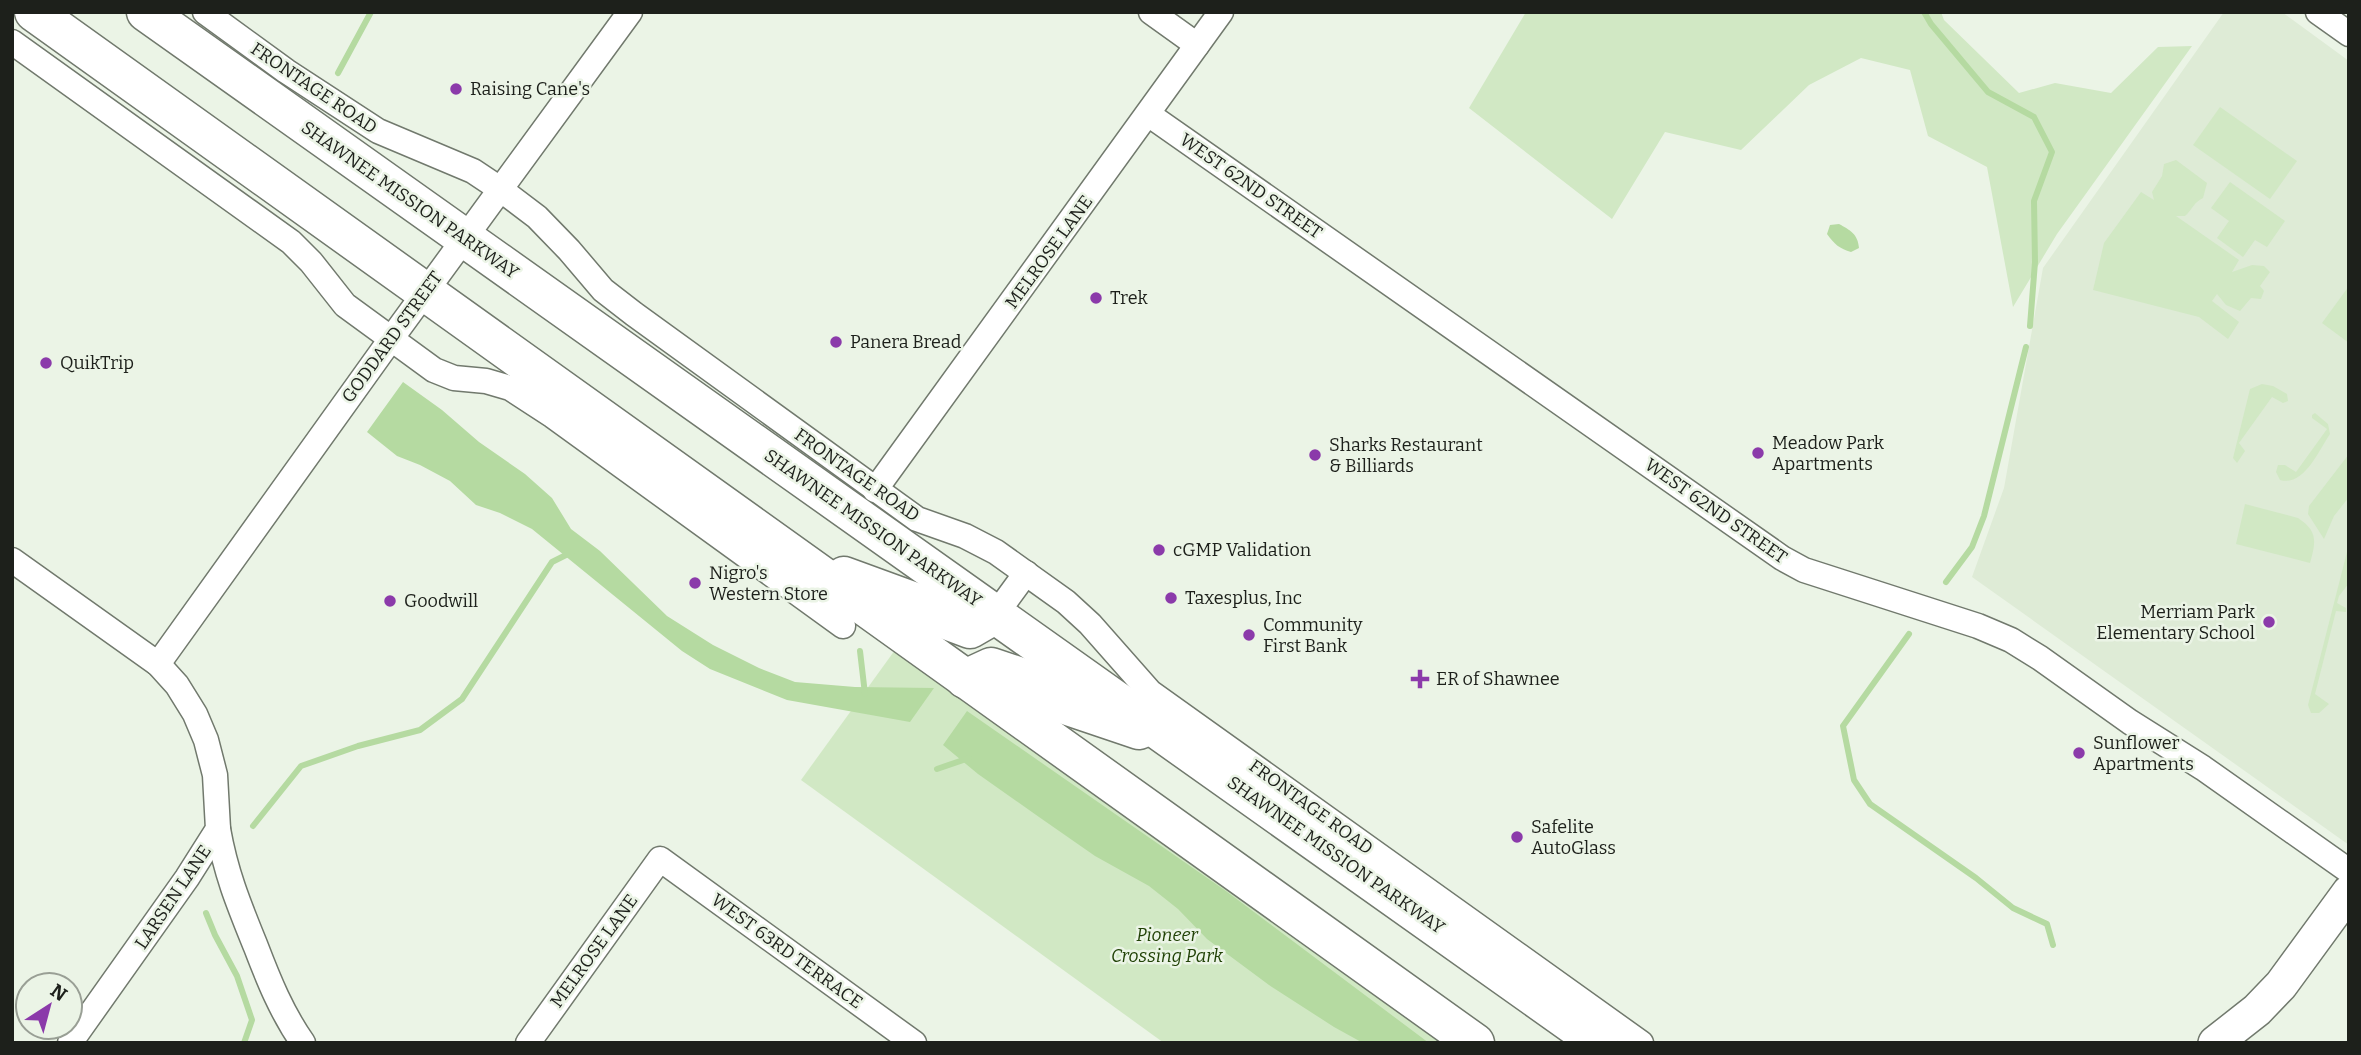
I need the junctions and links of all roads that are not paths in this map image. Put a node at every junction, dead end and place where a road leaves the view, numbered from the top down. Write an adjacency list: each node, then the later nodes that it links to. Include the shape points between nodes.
1 (34, 12): 14 (highway)
2 (146, 12): 13 (highway, SHAWNEE MISSION PARKWAY)
3 (205, 12): 12 (street, FRONTAGE ROAD, via 377,131 473,170)
4 (630, 12): 12 (street, GODDARD STREET)
5 (1151, 12): 10 (street)
6 (1221, 12): 10 (street, MELROSE LANE)
7 (2318, 12): 8 (street)
8 (2349, 34)
9 (12, 42): 15 (street, via 291,242 345,305)
10 (1197, 45): 11 (street, MELROSE LANE)
11 (1148, 114): 16 (street, MELROSE LANE); 28 (street, WEST 62ND STREET, via 1782,558 1804,570 2011,640)
12 (500, 189): 13 (street, GODDARD STREET); 16 (street, FRONTAGE ROAD, via 537,217 603,290)
13 (464, 239): 14 (street, GODDARD STREET); 20 (highway, SHAWNEE MISSION PARKWAY)
14 (426, 291): 15 (street, GODDARD STREET); 18 (highway)
15 (391, 339): 21 (street, via 434,370 510,388); 23 (street, GODDARD STREET)
16 (875, 490): 19 (street, FRONTAGE ROAD, via 916,519 965,536)
17 (12, 560): 23 (street, LARSEN LANE)
18 (802, 561): 20 (highway, via 918,603 938,617 970,629); 22 (highway)
19 (1026, 573): 20 (street); 36 (street, FRONTAGE ROAD, via 1090,624 1150,692)
20 (996, 614): 25 (highway, SHAWNEE MISSION PARKWAY)
21 (843, 626): 22 (highway)
22 (910, 640): 24 (highway)
23 (158, 664): 26 (street, LARSEN LANE, via 177,685 206,740 215,775)
24 (965, 679): 25 (highway, via 991,667 1027,680 1059,702); 34 (highway)
25 (1182, 746): 35 (highway, SHAWNEE MISSION PARKWAY)
26 (218, 829): 30 (street, LARSEN LANE); 31 (street, via 229,881 274,994)
27 (660, 859): 32 (street, MELROSE LANE); 33 (street, WEST 63RD TERRACE)
28 (2349, 872)
29 (2349, 892): 37 (street, via 2281,985)
30 (70, 1043)
31 (303, 1043)
32 (528, 1043)
33 (914, 1043)
34 (1475, 1043)
35 (1599, 1043)
36 (1641, 1043)
37 (2215, 1043)

